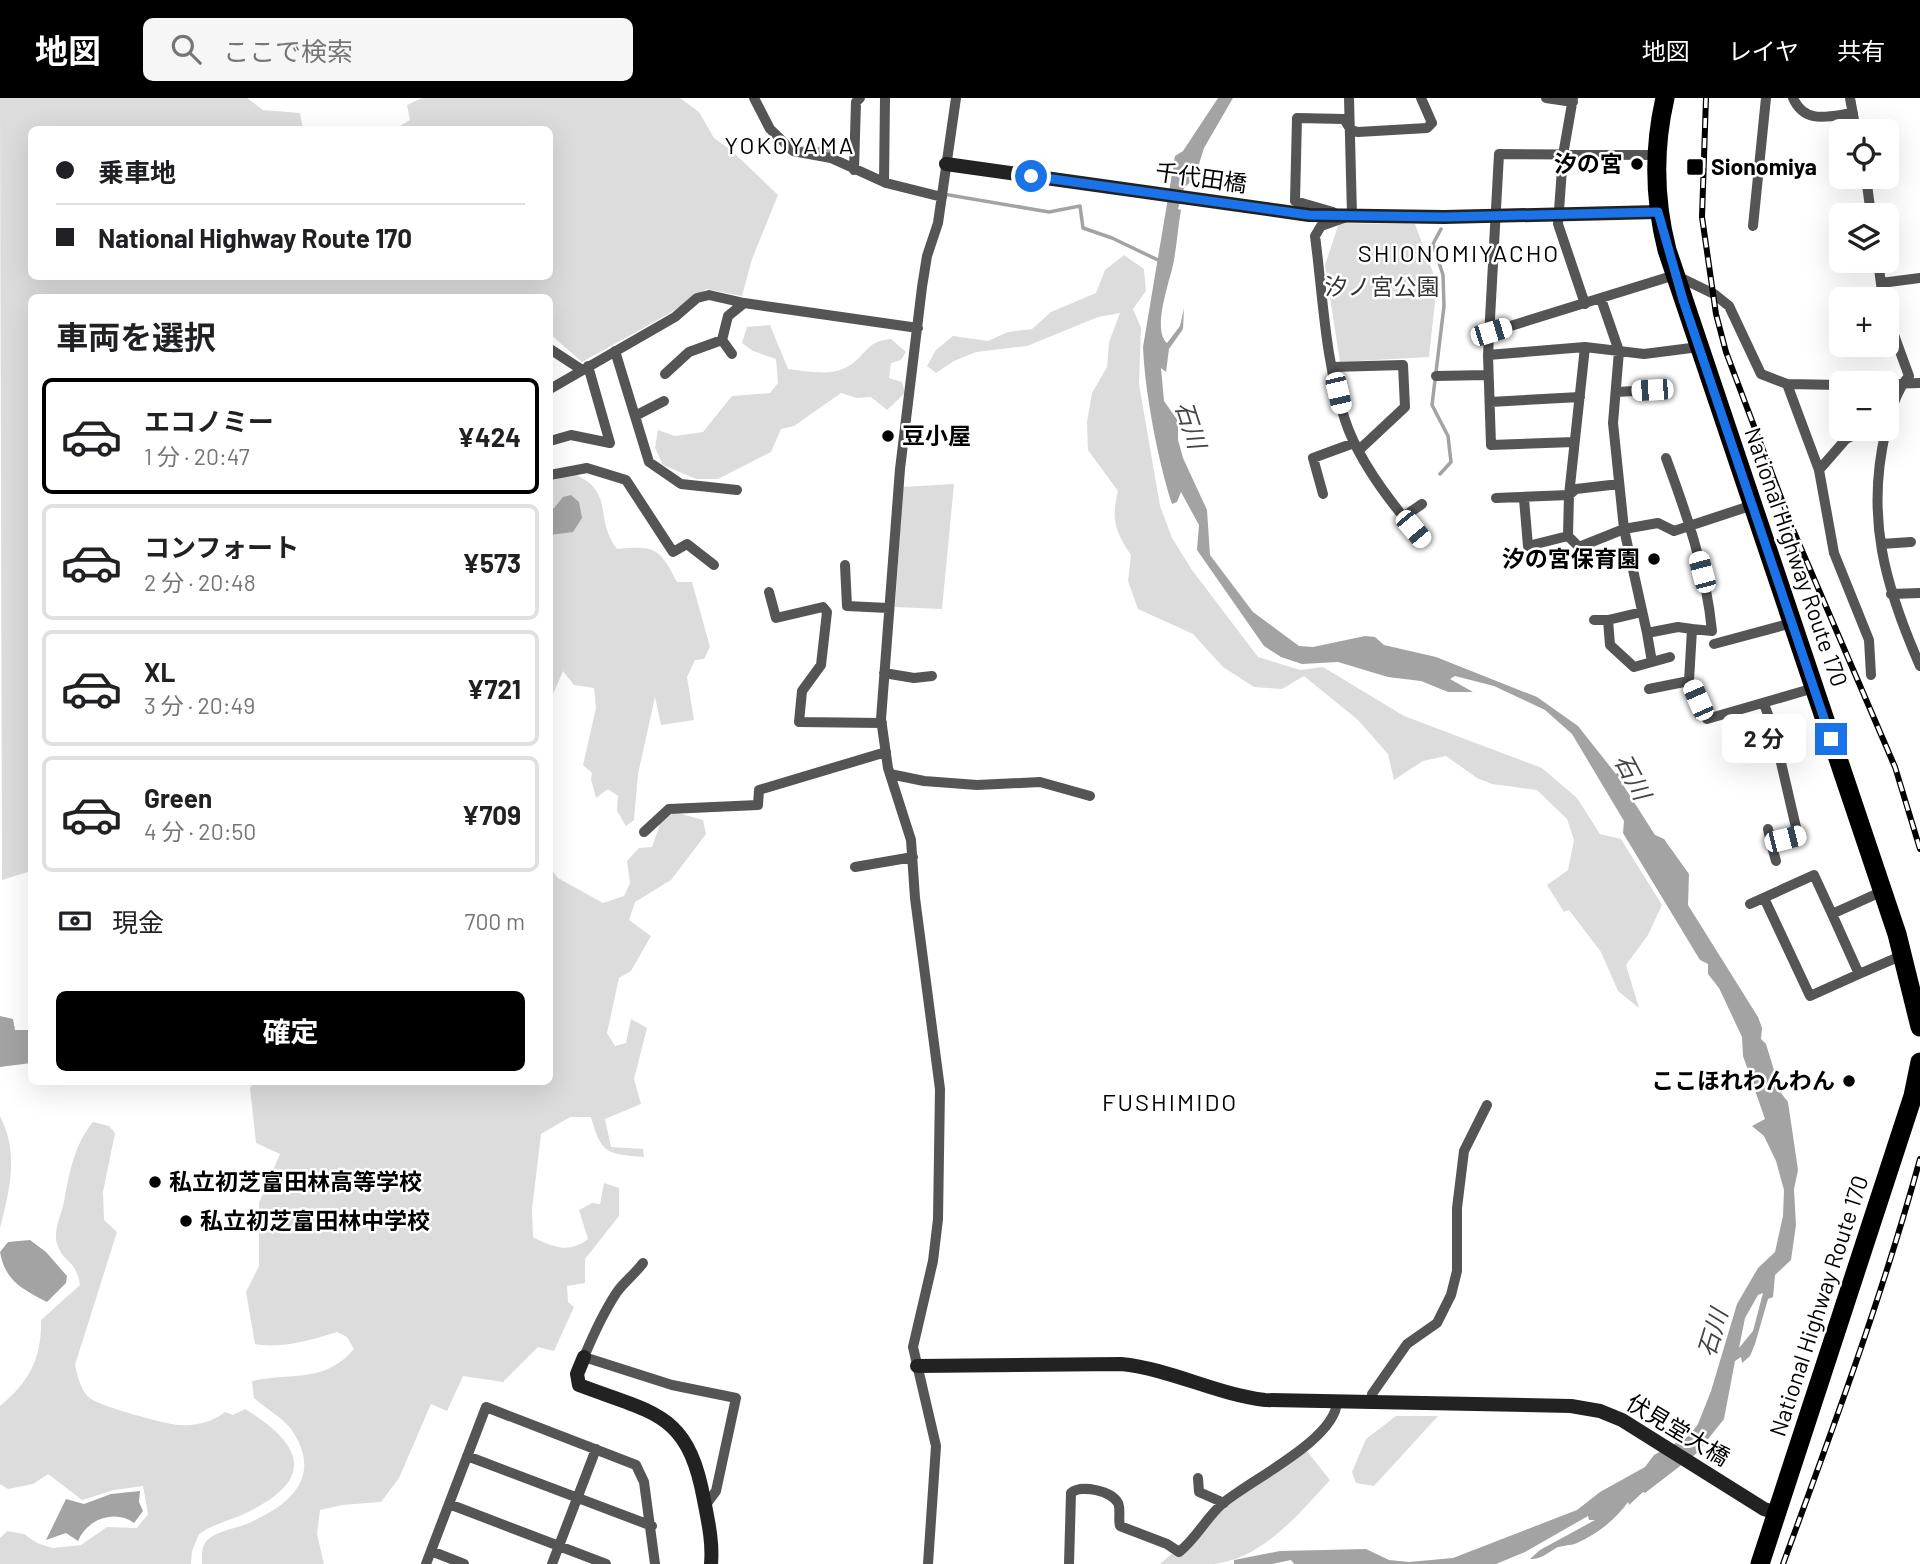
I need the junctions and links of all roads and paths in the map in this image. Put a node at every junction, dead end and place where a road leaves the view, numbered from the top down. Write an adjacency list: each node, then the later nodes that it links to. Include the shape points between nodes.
1 (754, 98): 19 (street, via 781,144 793,151 831,158)
2 (860, 98): 19 (street, via 856,102)
3 (885, 98): 20 (street)
4 (956, 98): 18 (street)
5 (1349, 98): 15 (street)
6 (1421, 98): 15 (street, via 1431,116 1427,128)
7 (1546, 98): 12 (street)
8 (1665, 98): 16 (highway, National Highway Route 170)
9 (1766, 98): 26 (street)
10 (1793, 98): 13 (street, via 1802,113 1815,117)
11 (1850, 98): 13 (street)
12 (1573, 100): 17 (street)
13 (1853, 113): 14 (street)
14 (1854, 119)
15 (1351, 130): 23 (street); 23 (street, via 1344,119 1297,118 1295,201)
16 (1656, 155): 17 (street); 22 (highway, National Highway Route 170)
17 (1563, 156): 24 (street, via 1499,154); 25 (street)
18 (946, 164): 21 (street); 23 (street, 千代田橋, via 1275,212)
19 (854, 170): 20 (street)
20 (884, 183): 21 (street)
21 (942, 197): 35 (street, via 927,256)
22 (1658, 212): 25 (street, 千代田橋); 28 (highway, National Highway Route 170)
23 (1346, 215): 24 (street, 千代田橋); 46 (street, via 1321,226 1315,236)
24 (1498, 215): 25 (street, 千代田橋); 36 (street)
25 (1558, 215): 34 (street)
26 (1754, 226)
27 (1880, 273): 30 (street)
28 (1675, 275): 32 (street); 40 (highway, National Highway Route 170); 52 (street, via 1728,306 1761,374)
29 (1920, 278): 30 (street)
30 (1881, 283): 31 (street)
31 (1882, 287)
32 (1601, 299): 34 (street); 43 (street)
33 (744, 303): 35 (street); 37 (street, via 728,316); 42 (street, via 709,295 697,298 675,317)
34 (1585, 304): 36 (street)
35 (918, 328): 91 (street)
36 (1491, 332): 45 (street)
37 (722, 340): 44 (street); 48 (street, via 689,352)
38 (1899, 344): 53 (street, via 1909,376)
39 (1586, 346): 43 (street); 45 (street); 59 (street)
40 (1699, 348): 43 (street, via 1644,354); 78 (highway, National Highway Route 170)
41 (553, 351): 47 (street)
42 (615, 351): 47 (street); 62 (street)
43 (1619, 351): 58 (street)
44 (732, 354)
45 (1488, 355): 49 (street)
46 (1332, 367): 67 (street); 67 (street, via 1403,365 1405,407)
47 (585, 368): 55 (street); 63 (street, via 610,443 570,435)
48 (665, 374)
49 (1488, 375): 50 (street); 61 (street)
50 (1436, 376)
51 (1920, 383): 53 (street)
52 (1787, 384): 54 (street); 69 (street)
53 (1902, 384): 57 (street)
54 (1829, 385)
55 (553, 386)
56 (1652, 390): 58 (street)
57 (1899, 391)
58 (1617, 392): 71 (street, via 1613,423)
59 (1580, 397): 61 (street); 66 (street)
60 (664, 401): 62 (street)
61 (1489, 402): 66 (street, via 1491,445)
62 (635, 416): 72 (street, via 649,462 662,473 681,484)
63 (553, 440)
64 (1847, 441): 69 (street)
65 (1883, 441): 85 (street, via 1877,471)
66 (1574, 442): 74 (street)
67 (1356, 446): 73 (street, via 1313,458); 79 (street)
68 (1666, 458): 80 (street)
69 (1819, 470): 103 (street, via 1834,553 1869,640)
70 (553, 474): 86 (street, via 587,468 626,480 673,552 687,544)
71 (1619, 484): 74 (street, via 1576,489); 81 (street)
72 (737, 490)
73 (1323, 494)
74 (1569, 495): 76 (street); 82 (street)
75 (1496, 498): 76 (street)
76 (1524, 499): 82 (street, via 1528,546)
77 (1422, 505): 79 (street)
78 (1753, 505): 80 (street); 95 (highway, National Highway Route 170)
79 (1403, 517): 83 (street)
80 (1691, 526): 81 (street, via 1674,531 1658,523); 96 (street, via 1712,631)
81 (1624, 529): 82 (street, via 1579,547); 92 (street)
82 (1568, 536)
83 (1423, 540)
84 (1911, 542): 85 (street)
85 (1881, 544): 90 (street)
86 (714, 565)
87 (845, 565): 91 (street, via 847,606)
88 (769, 592): 109 (street, via 776,618 823,607 827,612 821,665 802,691 799,722)
89 (1920, 593): 90 (street)
90 (1891, 594): 101 (street)
91 (888, 608): 102 (street)
92 (1642, 612): 94 (street); 97 (street)
93 (1594, 620): 94 (street)
94 (1608, 620): 100 (street, via 1611,645 1634,667)
95 (1792, 623): 98 (street); 106 (highway, National Highway Route 170)
96 (1692, 629): 97 (street); 105 (street)
97 (1647, 633): 100 (street)
98 (1714, 644)
99 (1670, 657): 100 (street)
100 (1652, 662)
101 (1920, 666)
102 (884, 673): 104 (street); 109 (street)
103 (1871, 675)
104 (932, 676)
105 (1689, 681): 107 (street); 108 (street, via 1707,719)
106 (1814, 688): 108 (street); 119 (highway, National Highway Route 170)
107 (1649, 689)
108 (1764, 704): 115 (street, via 1798,836)
109 (882, 723): 110 (street)
110 (886, 752): 111 (street); 114 (street, via 758,790 758,805 669,809)
111 (890, 774): 112 (street, via 936,783 1040,782); 116 (street)
112 (1090, 796)
113 (1768, 829): 115 (street)
114 (644, 832)
115 (1771, 843): 117 (street)
116 (913, 857): 118 (street); 130 (street, via 942,1135 933,1261 914,1339)
117 (1776, 861)
118 (855, 867)
119 (1883, 891): 122 (street); 123 (highway, National Highway Route 170)
120 (1764, 898): 121 (street); 122 (street, via 1814,875); 124 (street, via 1810,996)
121 (1750, 904)
122 (1832, 914): 124 (street)
123 (1903, 955): 124 (street); 125 (highway, National Highway Route 170)
124 (1860, 974)
125 (1920, 1027)
126 (1920, 1062): 140 (highway, National Highway Route 170, via 1913,1096)
127 (1487, 1105): 132 (street, via 1464,1151 1457,1208 1457,1271 1451,1295 1437,1323 1407,1344 1373,1394)
128 (643, 1263): 129 (street, via 600,1317)
129 (584, 1357): 139 (street, via 577,1374 579,1385 648,1411 680,1433 695,1458); 139 (street, via 672,1385 736,1398 716,1491)
130 (917, 1366): 131 (street, 伏見堂大橋, via 1121,1364 1176,1374 1236,1396); 150 (street, via 936,1447)
131 (1337, 1402): 132 (street, 伏見堂大橋); 137 (street, via 1334,1417 1310,1442)
132 (1373, 1402): 140 (street, 伏見堂大橋, via 1539,1404 1600,1411)
133 (596, 1449): 134 (street, via 486,1408); 136 (street); 141 (street, via 630,1462 641,1472)
134 (467, 1456): 136 (street); 138 (street)
135 (1198, 1478): 137 (street, via 1199,1492)
136 (577, 1498): 141 (street); 142 (street)
137 (1224, 1503): 151 (street, via 1179,1552 1120,1526 1116,1499 1085,1486 1077,1488 1071,1493)
138 (449, 1504): 142 (street); 143 (street)
139 (705, 1506): 149 (street)
140 (1777, 1513): 152 (highway, National Highway Route 170)
141 (652, 1526): 148 (street)
142 (559, 1546): 146 (street); 147 (street)
143 (431, 1551): 144 (street); 145 (street)
144 (426, 1564)
145 (464, 1564)
146 (552, 1564)
147 (606, 1564)
148 (655, 1564)
149 (711, 1564)
150 (928, 1564)
151 (1069, 1564)
152 (1760, 1564)

